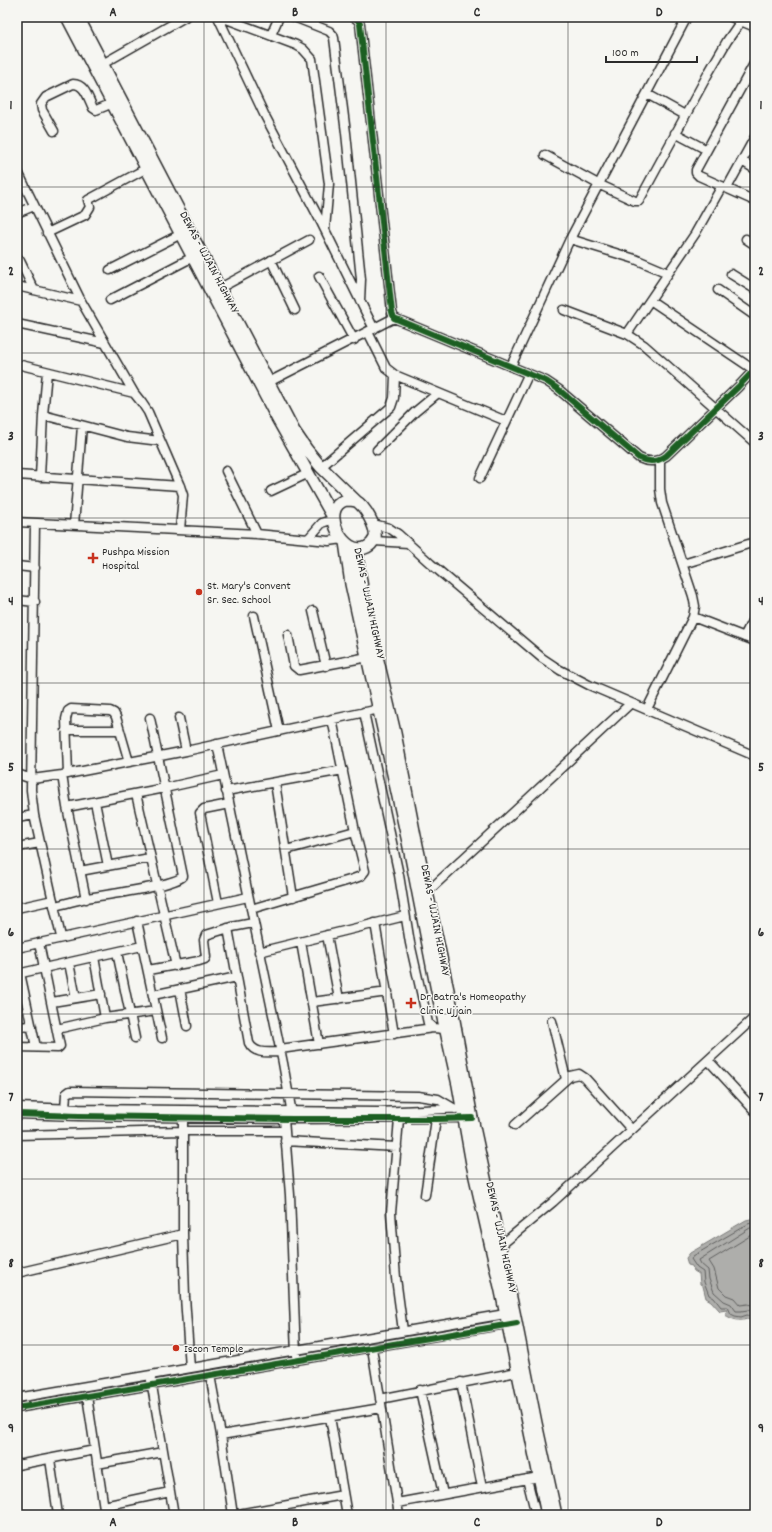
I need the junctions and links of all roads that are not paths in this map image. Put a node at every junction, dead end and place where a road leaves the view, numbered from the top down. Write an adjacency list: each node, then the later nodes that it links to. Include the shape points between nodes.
1 (67, 17): 15 (main road, DEWAS - UJJAIN HIGHWAY)
2 (78, 17): 15 (main road, DEWAS - UJJAIN HIGHWAY)
3 (185, 17): 15 (street)
4 (218, 17): 34 (street, via 264,114)
5 (221, 17): 13 (street)
6 (279, 17): 13 (street)
7 (294, 17): 56 (street, via 329,31 334,38 361,280)
8 (354, 17): 60 (street, via 360,24)
9 (687, 17): 16 (street)
10 (731, 17): 11 (street)
11 (741, 21): 12 (street); 18 (street)
12 (755, 26)
13 (271, 35): 34 (street, via 303,49 312,59 329,184)
14 (755, 62): 22 (street)
15 (98, 66): 17 (main road, DEWAS - UJJAIN HIGHWAY); 49 (main road, DEWAS - UJJAIN HIGHWAY)
16 (647, 94): 18 (street); 29 (street)
17 (113, 103): 19 (street, via 96,110 82,86 72,84 46,97 41,104); 25 (main road, DEWAS - UJJAIN HIGHWAY)
18 (685, 115): 20 (street)
19 (54, 131)
20 (675, 133): 22 (street); 29 (street, via 640,201 634,201)
21 (755, 137): 24 (street)
22 (707, 150): 30 (street, via 696,173)
23 (545, 155): 29 (street)
24 (742, 162): 26 (street); 30 (street)
25 (147, 168): 35 (street, via 88,200 90,207 85,215); 36 (main road, DEWAS - UJJAIN HIGHWAY)
26 (755, 169)
27 (17, 170): 28 (street)
28 (19, 179): 32 (street)
29 (598, 184): 37 (street)
30 (724, 187): 31 (street); 45 (street)
31 (755, 201)
32 (34, 206): 33 (street); 35 (street)
33 (17, 213)
34 (325, 230): 56 (street)
35 (47, 232): 55 (street)
36 (181, 234): 42 (main road, DEWAS - UJJAIN HIGHWAY); 44 (street)
37 (570, 239): 45 (street, via 635,259); 67 (street)
38 (746, 239): 40 (street)
39 (308, 240): 43 (street)
40 (755, 245)
41 (17, 257): 51 (street)
42 (193, 257): 53 (street); 72 (main road, DEWAS - UJJAIN HIGHWAY)
43 (271, 260): 49 (street); 57 (street)
44 (110, 270)
45 (668, 273): 54 (street)
46 (731, 274): 50 (street)
47 (319, 276): 64 (street)
48 (17, 286): 51 (street)
49 (220, 288): 72 (main road, DEWAS - UJJAIN HIGHWAY)
50 (755, 289)
51 (34, 290): 55 (street)
52 (718, 290): 59 (street)
53 (110, 300)
54 (650, 300): 63 (street); 68 (street)
55 (81, 301): 65 (street)
56 (360, 302): 62 (street)
57 (295, 310)
58 (564, 310): 63 (street)
59 (755, 316)
60 (394, 318): 62 (street); 67 (street)
61 (17, 324): 65 (street)
62 (371, 331): 64 (street); 71 (street, via 386,368)
63 (627, 334): 75 (street, via 644,345)
64 (354, 340): 72 (street)
65 (105, 343): 73 (street)
66 (17, 364): 69 (street)
67 (511, 366): 70 (street)
68 (754, 369): 75 (street)
69 (48, 372): 73 (street); 76 (street)
70 (528, 374): 77 (street); 82 (street, via 558,389 639,458 646,462)
71 (395, 375): 74 (street); 83 (street, via 391,407)
72 (265, 384): 83 (main road, DEWAS - UJJAIN HIGHWAY, via 294,431); 85 (main road, DEWAS - UJJAIN HIGHWAY, via 293,447)
73 (134, 393): 79 (street, via 148,412)
74 (438, 393): 77 (street); 81 (street)
75 (716, 409): 80 (street); 82 (street)
76 (43, 415): 78 (street); 87 (street)
77 (506, 421): 88 (street)
78 (82, 426): 79 (street, via 127,437); 89 (street)
79 (160, 441): 90 (street)
80 (755, 443)
81 (377, 450)
82 (660, 460): 106 (street, via 662,503)
83 (321, 467): 92 (main road, DEWAS - UJJAIN HIGHWAY)
84 (226, 471): 99 (street)
85 (309, 473): 91 (street); 93 (main road, DEWAS - UJJAIN HIGHWAY)
86 (17, 475): 87 (street)
87 (40, 477): 89 (street)
88 (480, 478)
89 (78, 480): 90 (street); 97 (street)
90 (180, 486): 98 (street, via 183,495)
91 (271, 491)
92 (356, 501): 93 (main road, via 341,501 334,509); 96 (main road, DEWAS - UJJAIN HIGHWAY)
93 (333, 518): 100 (street, via 322,523); 101 (main road, DEWAS - UJJAIN HIGHWAY)
94 (17, 522): 95 (street)
95 (35, 523): 97 (street); 108 (street)
96 (373, 524): 102 (main road, DEWAS - UJJAIN HIGHWAY); 104 (street, via 389,528)
97 (74, 525): 98 (street)
98 (180, 530): 99 (street)
99 (257, 534): 100 (street)
100 (308, 539): 101 (street)
101 (344, 540): 105 (main road, DEWAS - UJJAIN HIGHWAY); 118 (main road, DEWAS - UJJAIN HIGHWAY)
102 (374, 541): 104 (street); 105 (main road, DEWAS - UJJAIN HIGHWAY, via 366,548)
103 (755, 542): 106 (street)
104 (408, 543): 120 (street, via 542,658 575,678)
105 (356, 549): 121 (main road, DEWAS - UJJAIN HIGHWAY)
106 (683, 564): 114 (street, via 695,606)
107 (17, 566): 108 (street)
108 (35, 568): 110 (street)
109 (17, 600): 110 (street)
110 (35, 602): 139 (street)
111 (313, 611): 119 (street)
112 (755, 615): 116 (street)
113 (254, 616): 129 (street)
114 (693, 616): 116 (street); 122 (street)
115 (288, 635): 119 (street, via 296,668 303,671)
116 (744, 636): 117 (street)
117 (755, 641)
118 (368, 657): 119 (street); 121 (main road, DEWAS - UJJAIN HIGHWAY)
119 (326, 666)
120 (631, 703): 122 (street); 157 (street)
121 (384, 708): 123 (street); 157 (main road, DEWAS - UJJAIN HIGHWAY)
122 (647, 709): 133 (street)
123 (364, 712): 126 (street); 166 (street)
124 (150, 718): 132 (street)
125 (179, 718): 131 (street)
126 (332, 719): 129 (street); 135 (street)
127 (66, 730): 128 (street); 128 (street, via 67,714 75,708 110,711 116,717); 137 (street)
128 (119, 730): 134 (street)
129 (279, 731): 130 (street)
130 (217, 744): 131 (street); 138 (street)
131 (186, 751): 132 (street)
132 (158, 756): 134 (street); 141 (street)
133 (755, 756)
134 (129, 762): 137 (street)
135 (343, 770): 140 (street); 149 (street)
136 (17, 774): 139 (street)
137 (65, 775): 139 (street); 146 (street)
138 (223, 775): 141 (street); 142 (street)
139 (32, 779): 147 (street)
140 (275, 782): 142 (street); 152 (street)
141 (165, 788): 143 (street); 156 (street, via 183,873 178,880)
142 (226, 791): 145 (street)
143 (136, 794): 144 (street); 153 (street)
144 (95, 802): 146 (street); 154 (street)
145 (229, 804): 158 (street); 162 (street, via 204,809 200,813)
146 (67, 807): 155 (street)
147 (34, 815): 148 (street); 150 (street)
148 (17, 818)
149 (355, 831): 152 (street); 159 (street, via 365,868 363,874)
150 (40, 843): 151 (street); 161 (street)
151 (17, 847)
152 (286, 850): 159 (street)
153 (150, 858): 154 (street); 156 (street)
154 (108, 866): 155 (street)
155 (80, 871): 160 (street)
156 (156, 886): 160 (street); 165 (street)
157 (423, 895): 204 (main road, DEWAS - UJJAIN HIGHWAY); 219 (main road, DEWAS - UJJAIN HIGHWAY, via 450,1004)
158 (248, 897): 162 (street); 164 (street)
159 (293, 897): 164 (street)
160 (86, 898): 161 (street)
161 (54, 903): 163 (street); 172 (street)
162 (218, 903): 165 (street)
163 (17, 908)
164 (250, 909): 168 (street)
165 (164, 915): 167 (street); 181 (street)
166 (405, 916): 169 (street); 202 (street, via 428,1023)
167 (137, 921): 172 (street); 175 (street)
168 (253, 923): 170 (street); 178 (street)
169 (375, 924): 171 (street); 187 (street)
170 (228, 928): 181 (street, via 204,937 205,959); 185 (street)
171 (327, 935): 173 (street); 191 (street)
172 (61, 937): 174 (street)
173 (301, 942): 178 (street); 193 (street)
174 (39, 943): 176 (street); 182 (street)
175 (142, 946): 177 (street); 183 (street)
176 (17, 948)
177 (117, 952): 179 (street); 195 (street)
178 (259, 952): 211 (street)
179 (94, 957): 180 (street); 188 (street)
180 (69, 963): 182 (street); 190 (street)
181 (176, 966): 183 (street)
182 (45, 968): 184 (street); 192 (street)
183 (148, 970): 189 (street)
184 (19, 974): 201 (street)
185 (237, 977): 186 (street); 211 (street, via 250,1046 263,1052)
186 (180, 989): 189 (street); 200 (street)
187 (388, 992): 191 (street); 205 (street)
188 (101, 994): 190 (street); 197 (street)
189 (153, 994): 194 (street)
190 (76, 998): 192 (street)
191 (339, 999): 193 (street)
192 (52, 1002): 203 (street)
193 (312, 1002): 208 (street)
194 (156, 1011): 195 (street); 207 (street)
195 (130, 1015): 197 (street); 206 (street)
196 (755, 1017): 212 (street)
197 (105, 1018): 203 (street)
198 (552, 1021): 213 (street)
199 (17, 1026): 201 (street)
200 (187, 1026)
201 (32, 1027): 210 (street)
202 (433, 1028): 204 (street); 205 (street)
203 (57, 1029): 210 (street, via 60,1047)
204 (445, 1029): 219 (main road, DEWAS - UJJAIN HIGHWAY)
205 (394, 1034): 208 (street)
206 (135, 1038)
207 (162, 1038)
208 (319, 1044): 211 (street)
209 (17, 1047): 210 (street)
210 (36, 1047)
211 (280, 1050): 214 (street)
212 (708, 1060): 217 (street); 227 (street)
213 (566, 1079): 226 (street); 227 (street, via 574,1074 582,1075)
214 (288, 1094): 216 (street, via 68,1091); 219 (street, via 418,1096 438,1099); 221 (street)
215 (17, 1107): 216 (street)
216 (65, 1109): 218 (street)
217 (755, 1111)
218 (79, 1113): 220 (street); 221 (street); 222 (street)
219 (465, 1113): 221 (street); 225 (street); 233 (main road, DEWAS - UJJAIN HIGHWAY)
220 (17, 1114)
221 (292, 1114): 223 (street); 224 (street)
222 (183, 1117): 223 (street); 228 (street)
223 (284, 1118): 229 (street)
224 (399, 1119): 225 (street); 232 (street)
225 (436, 1119): 234 (street)
226 (515, 1125)
227 (632, 1130): 236 (street)
228 (183, 1131): 229 (street); 230 (street); 235 (street)
229 (285, 1131): 231 (street)
230 (17, 1135)
231 (286, 1141): 232 (street); 241 (street)
232 (397, 1147): 239 (street, via 391,1213)
233 (476, 1159): 236 (main road, DEWAS - UJJAIN HIGHWAY); 238 (main road, DEWAS - UJJAIN HIGHWAY)
234 (425, 1195)
235 (183, 1234): 237 (street); 243 (street)
236 (500, 1246): 238 (main road, DEWAS - UJJAIN HIGHWAY)
237 (17, 1273)
238 (511, 1318): 239 (street); 240 (street); 244 (main road, DEWAS - UJJAIN HIGHWAY); 278 (main road, DEWAS - UJJAIN HIGHWAY)
239 (403, 1331): 241 (street)
240 (372, 1348): 242 (street); 252 (street)
241 (296, 1351): 242 (street); 243 (street)
242 (296, 1361): 245 (street)
243 (190, 1368): 246 (street)
244 (517, 1372): 247 (street); 262 (main road, DEWAS - UJJAIN HIGHWAY)
245 (210, 1375): 248 (street); 256 (street)
246 (150, 1376): 248 (street); 251 (street)
247 (461, 1382): 249 (street); 264 (street)
248 (152, 1386): 250 (street); 258 (street)
249 (420, 1390): 252 (street); 266 (street)
250 (87, 1396): 253 (street); 257 (street)
251 (17, 1398)
252 (380, 1399): 254 (street)
253 (17, 1408)
254 (381, 1408): 255 (street); 268 (street)
255 (330, 1417): 256 (street); 267 (street)
256 (221, 1436): 273 (street)
257 (95, 1450): 259 (street); 260 (street)
258 (163, 1452): 260 (street); 265 (street)
259 (50, 1459): 261 (street); 270 (street)
260 (97, 1464): 269 (street)
261 (17, 1465)
262 (539, 1477): 263 (street); 277 (main road, DEWAS - UJJAIN HIGHWAY)
263 (527, 1480): 264 (street); 276 (street)
264 (482, 1487): 266 (street)
265 (170, 1492): 269 (street); 272 (street)
266 (443, 1494): 268 (street)
267 (343, 1495): 273 (street); 274 (street)
268 (397, 1502): 275 (street)
269 (104, 1506): 271 (street)
270 (58, 1515)
271 (105, 1515)
272 (174, 1515)
273 (233, 1515)
274 (347, 1515)
275 (399, 1515)
276 (536, 1515)
277 (547, 1515)
278 (556, 1515)

